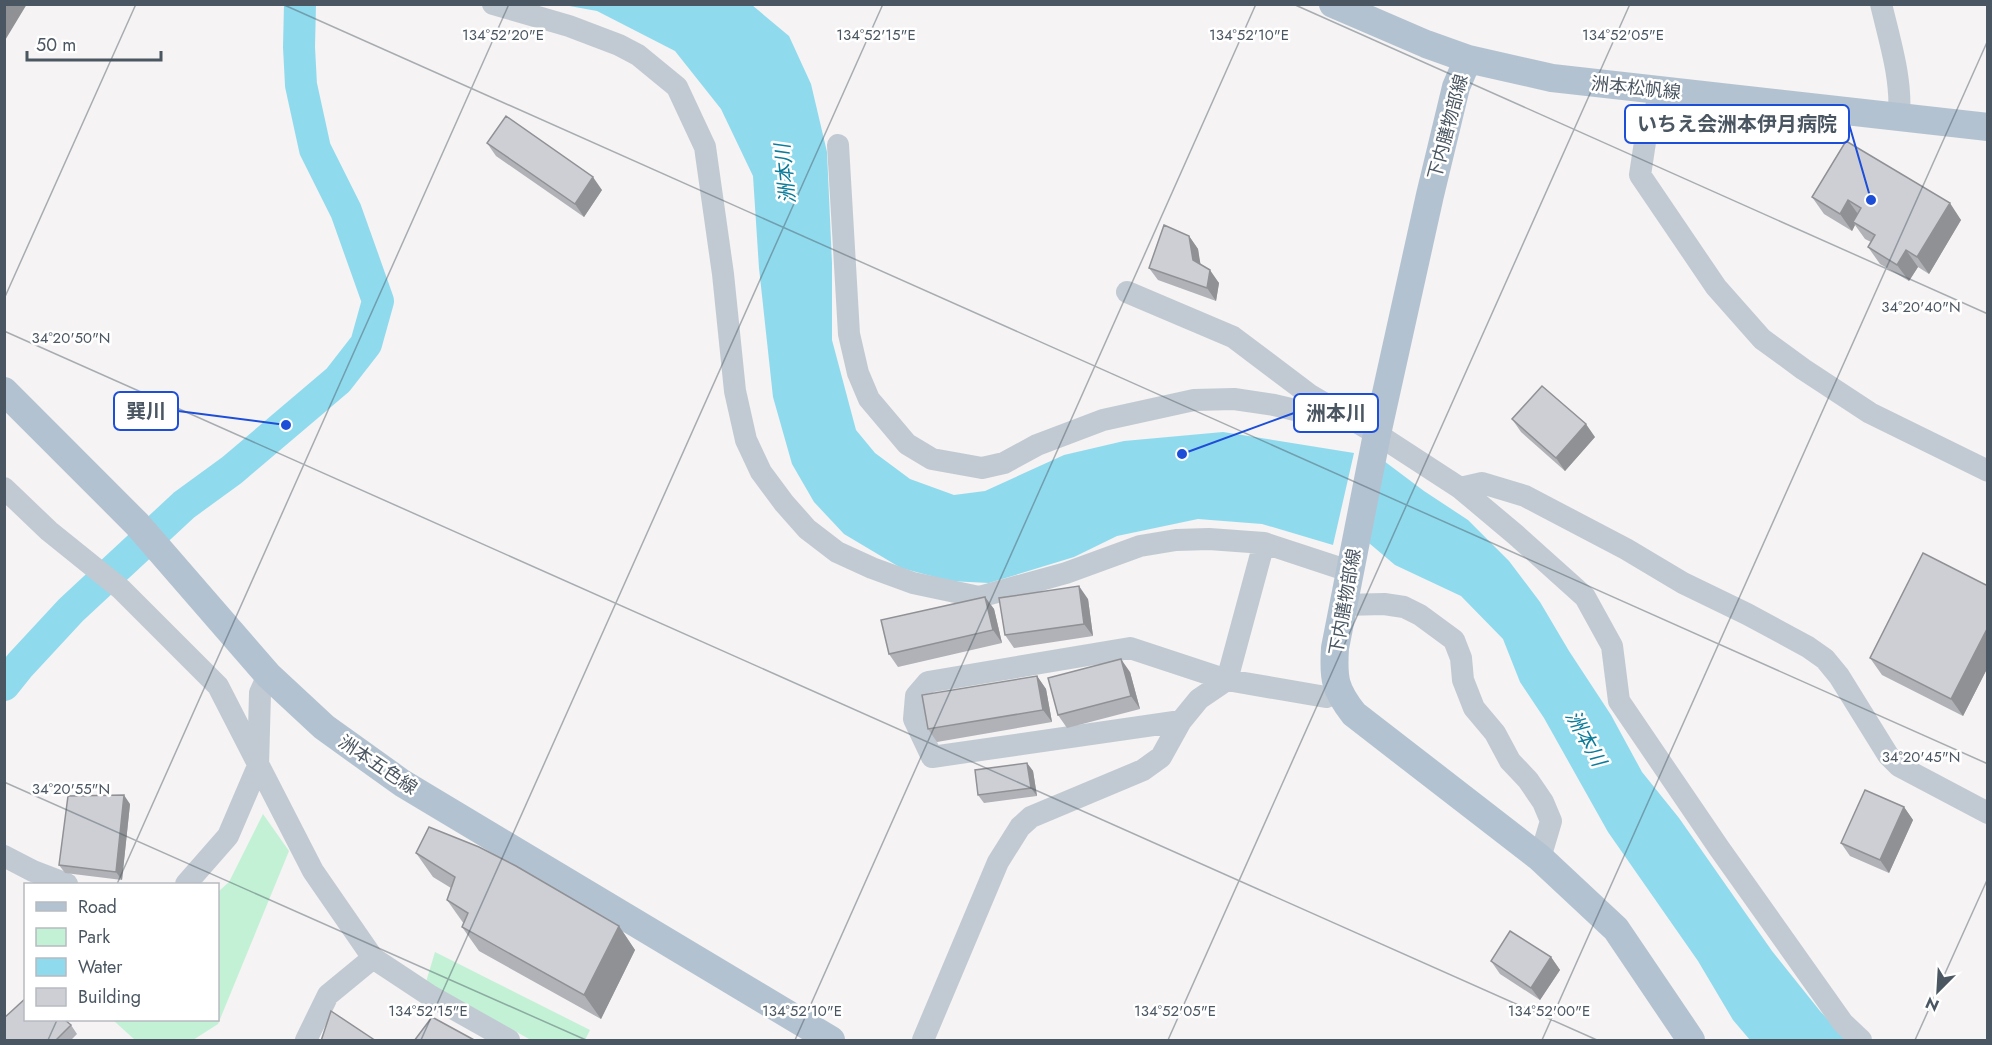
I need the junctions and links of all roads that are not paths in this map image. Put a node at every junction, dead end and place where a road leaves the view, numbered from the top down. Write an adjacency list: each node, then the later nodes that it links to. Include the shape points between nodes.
1 (493, 4): 15 (street, via 619,45 638,55 677,87 705,147 735,391 746,440 761,472 784,502 807,529 837,552 913,583 979,597 1066,573 1140,546 1209,539)
2 (1333, 4): 4 (main road, 洲本松帆線)
3 (1881, 4): 6 (street, via 1895,59)
4 (1468, 59): 5 (main road, 洲本松帆線, via 1552,78); 11 (main road, 下内膳物部線, via 1450,108)
5 (1661, 91): 6 (main road, 洲本松帆線); 12 (street, via 1645,142 1640,175 1724,295 1762,339 1870,413)
6 (1899, 117): 7 (main road, 洲本松帆線)
7 (1988, 127)
8 (838, 145): 11 (street, via 849,334 858,373 869,399 908,444 932,459 982,468 1004,463 1037,445 1102,420 1194,400 1234,399 1274,405)
9 (1127, 292): 11 (street, via 1233,337)
10 (4, 391): 18 (main road, 洲本五色線, via 167,556)
11 (1370, 438): 14 (street); 16 (main road, 下内膳物部線)
12 (1986, 467)
13 (4, 488): 22 (street, via 49,531 121,589 218,686)
14 (1460, 488): 23 (street, via 1482,483 1525,496 1808,647 1839,676 1888,755 1899,766); 34 (street, via 1585,597 1612,646 1619,701 1836,1014)
15 (1264, 543): 16 (street); 19 (street)
16 (1349, 571): 17 (main road, 下内膳物部線)
17 (1342, 605): 20 (main road, 下内膳物部線, via 1333,669); 25 (street, via 1404,607 1454,640 1474,708 1544,802 1551,821)
18 (268, 675): 22 (street, via 260,693); 32 (main road, 洲本五色線, via 324,727 402,783)
19 (1227, 680): 20 (street, via 1326,697); 21 (street, via 1199,699); 21 (street, via 1130,648 928,682 915,696 914,719 932,757)
20 (1338, 692): 25 (main road, 下内膳物部線, via 1354,714)
21 (1181, 721): 33 (street, via 1161,757 1143,770 1031,817 1020,827 998,862)
22 (258, 765): 27 (street, via 228,836); 28 (street, via 313,871)
23 (1988, 813)
24 (4, 856): 26 (street)
25 (1539, 858): 29 (main road, 下内膳物部線, via 1616,929)
26 (62, 883)
27 (188, 883)
28 (373, 958): 30 (street, via 328,995); 31 (street)
29 (1684, 1037)
30 (306, 1041)
31 (509, 1041)
32 (831, 1041)
33 (923, 1041)
34 (1861, 1041)

